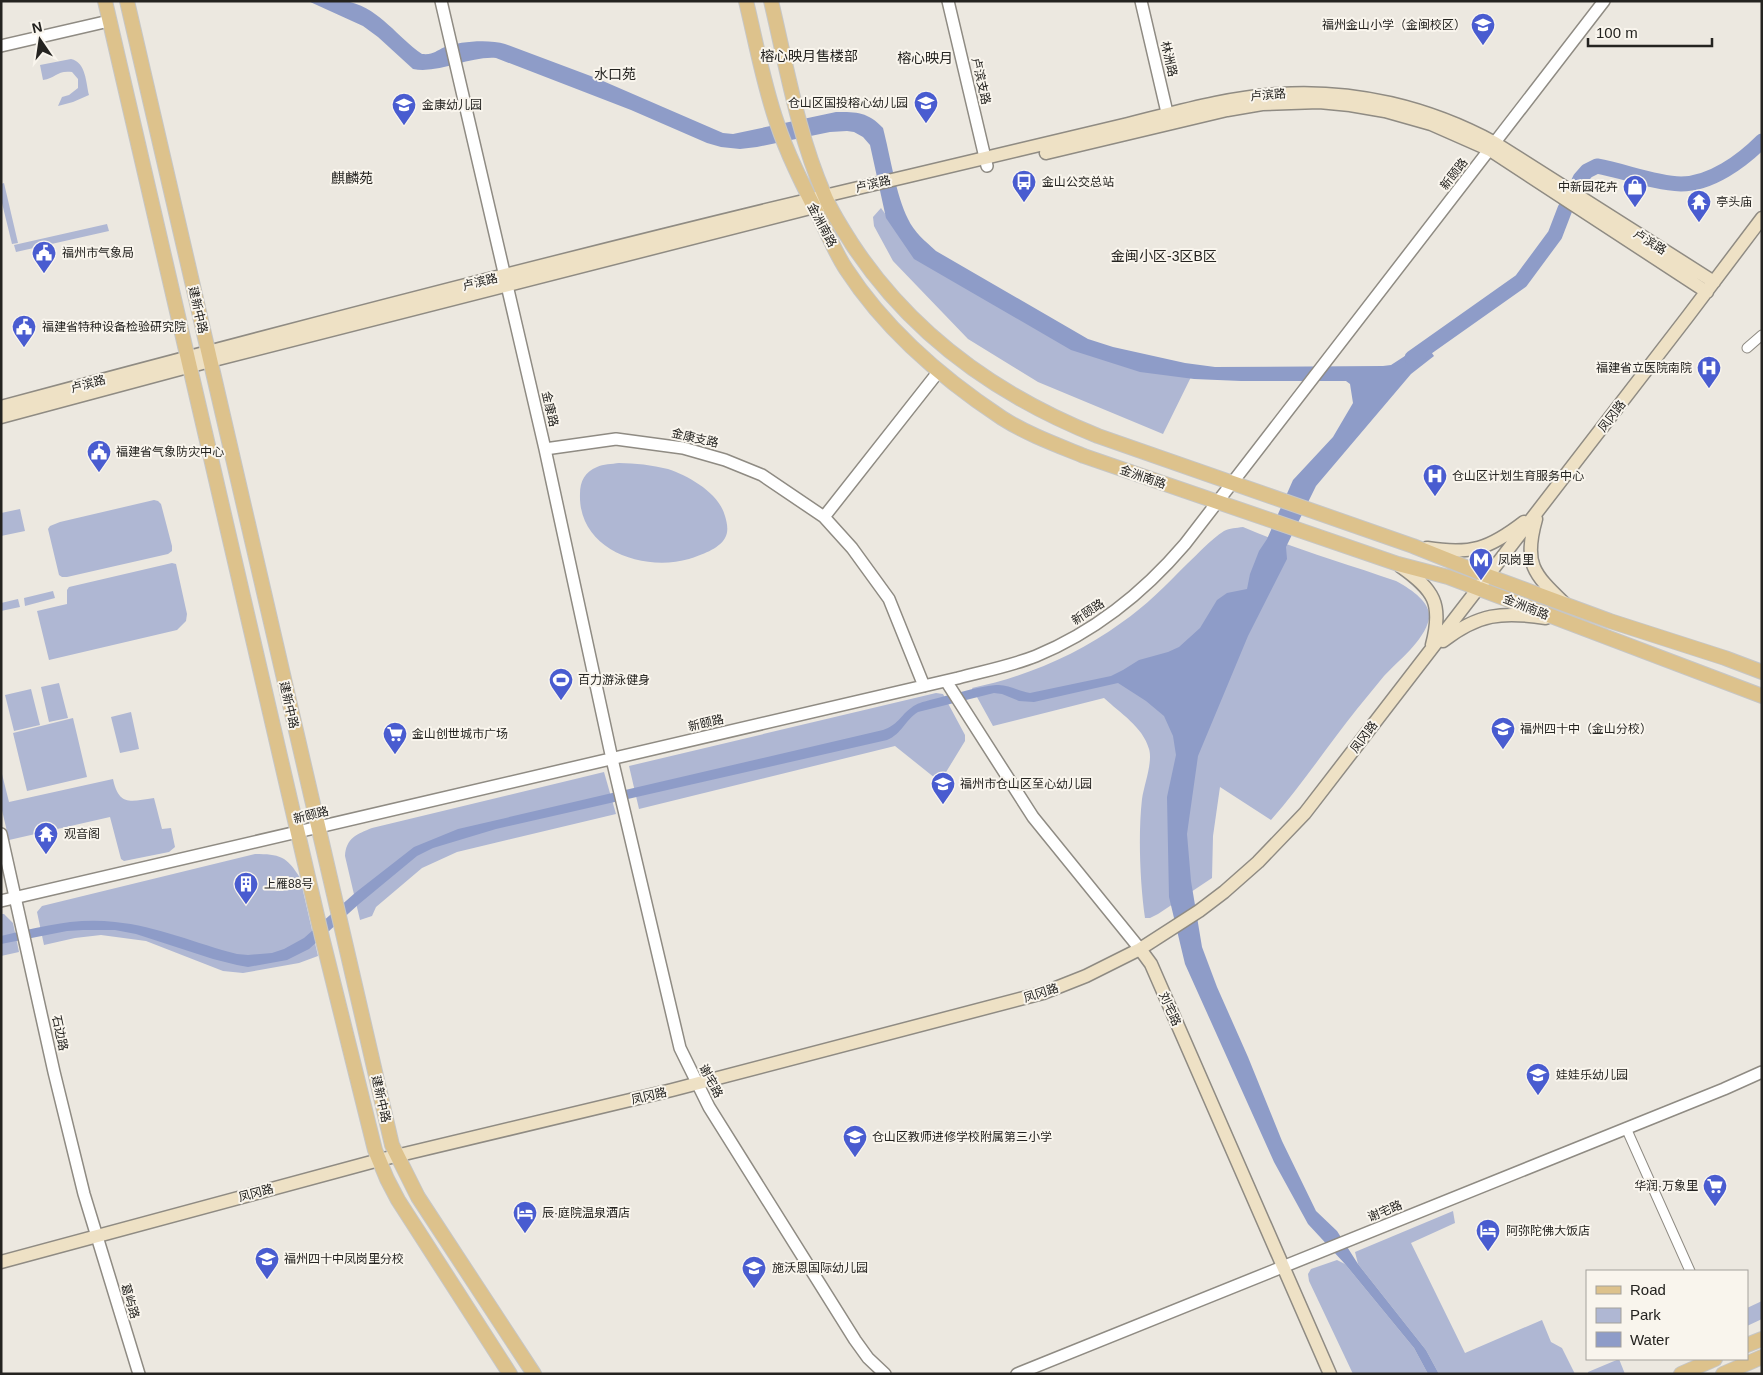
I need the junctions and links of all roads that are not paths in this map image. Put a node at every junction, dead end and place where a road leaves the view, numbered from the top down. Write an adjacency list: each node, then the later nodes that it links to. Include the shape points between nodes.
1 (105, 1): 9 (main road, 建新中路)
2 (127, 1): 21 (main road, 建新中路)
3 (441, 1): 17 (street, 金康路)
4 (746, 1): 15 (main road, 金洲南路, via 776,120)
5 (770, 1): 14 (main road, 金洲南路, via 798,115)
6 (948, 1): 13 (street, 卢滨支路)
7 (1141, 1): 11 (street, 林洲路)
8 (1604, 1): 12 (street, 新颐路)
9 (109, 20): 10 (street); 22 (main road, 建新中路)
10 (1, 46)
11 (1168, 119): 12 (main road, 卢滨路, via 1260,95 1347,95 1420,111 1460,126); 13 (main road, 卢滨路)
12 (1493, 146): 18 (main road, 卢滨路); 27 (street, 新颐路)
13 (986, 162): 14 (main road, 卢滨路)
14 (826, 199): 15 (main road, 卢滨路); 27 (main road, 金洲南路, via 866,265 901,307 981,375 1057,419)
15 (811, 203): 17 (main road, 卢滨路); 23 (main road, 金洲南路, via 846,268 867,298 896,331)
16 (1762, 218): 18 (main road, 凤冈路)
17 (507, 280): 21 (main road, 卢滨路); 26 (street, 金康路)
18 (1710, 287): 29 (main road, 凤冈路)
19 (1762, 336): 20 (street)
20 (1747, 348)
21 (208, 357): 22 (main road, 卢滨路); 43 (main road, 建新中路)
22 (188, 362): 24 (main road, 卢滨路); 25 (main road); 44 (main road, 建新中路)
23 (939, 370): 28 (main road, 金洲南路, via 1003,419 1036,436); 30 (street)
24 (1, 407)
25 (1, 417)
26 (545, 449): 30 (street, 金康支路, via 616,439 684,448 762,475); 42 (street, 金康路)
27 (1232, 483): 28 (street, 新颐路); 31 (main road, 金洲南路)
28 (1216, 502): 32 (main road, 金洲南路); 39 (street, 新颐路, via 1173,558 1102,620 1038,655)
29 (1538, 512): 31 (main road, via 1504,538 1476,549 1447,551); 33 (main road, 凤冈路); 35 (main road, via 1531,538 1532,562 1547,586)
30 (824, 517): 40 (street, 金康支路, via 852,548 889,599)
31 (1413, 546): 33 (main road, 金洲南路)
32 (1398, 564): 34 (main road, 金洲南路, via 1448,577); 37 (main road, via 1421,581 1434,602 1436,631)
33 (1488, 576): 34 (main road, 凤冈路); 35 (main road, 金洲南路)
34 (1478, 589): 36 (main road, 金洲南路); 37 (main road, 凤冈路)
35 (1567, 606): 38 (main road, 金洲南路)
36 (1556, 620): 37 (main road, via 1525,615 1491,616 1466,625); 41 (main road, 金洲南路)
37 (1431, 650): 48 (main road, 凤冈路, via 1305,813 1258,862 1199,911)
38 (1762, 672)
39 (946, 681): 40 (street, 新颐路); 48 (street, 刘宅路, via 1033,817)
40 (924, 686): 42 (street, 新颐路)
41 (1762, 696)
42 (612, 759): 43 (street, 新颐路); 50 (street, 谢宅路, via 680,1048)
43 (318, 828): 44 (street, 新颐路); 52 (main road, 建新中路)
44 (298, 833): 46 (street, 新颐路); 53 (main road, 建新中路)
45 (1, 834): 46 (street, 石边路)
46 (16, 898): 47 (street, 新颐路); 54 (street, 石边路, via 54,1072)
47 (1, 901)
48 (1140, 949): 50 (main road, 凤冈路, via 1086,976 1037,995); 56 (main road, 刘宅路, via 1151,964)
49 (1762, 1072): 51 (street, 谢宅路)
50 (697, 1084): 52 (main road, 凤冈路); 65 (street, 谢宅路, via 763,1196 855,1340)
51 (1626, 1128): 56 (street, 谢宅路); 57 (street)
52 (396, 1156): 53 (main road, 凤冈路); 64 (main road, 建新中路, via 430,1216)
53 (379, 1160): 54 (main road, 凤冈路); 63 (main road, 建新中路, via 398,1200)
54 (96, 1236): 55 (main road, 凤冈路); 62 (street, 葛屿路)
55 (1, 1262)
56 (1283, 1267): 66 (street, 谢宅路); 67 (main road, 刘宅路)
57 (1690, 1270)
58 (1762, 1339): 59 (main road)
59 (1748, 1345)
60 (1762, 1357): 69 (main road)
61 (1713, 1360): 68 (main road)
62 (139, 1374)
63 (510, 1374)
64 (534, 1374)
65 (884, 1374)
66 (1017, 1374)
67 (1330, 1374)
68 (1681, 1374)
69 (1723, 1374)

